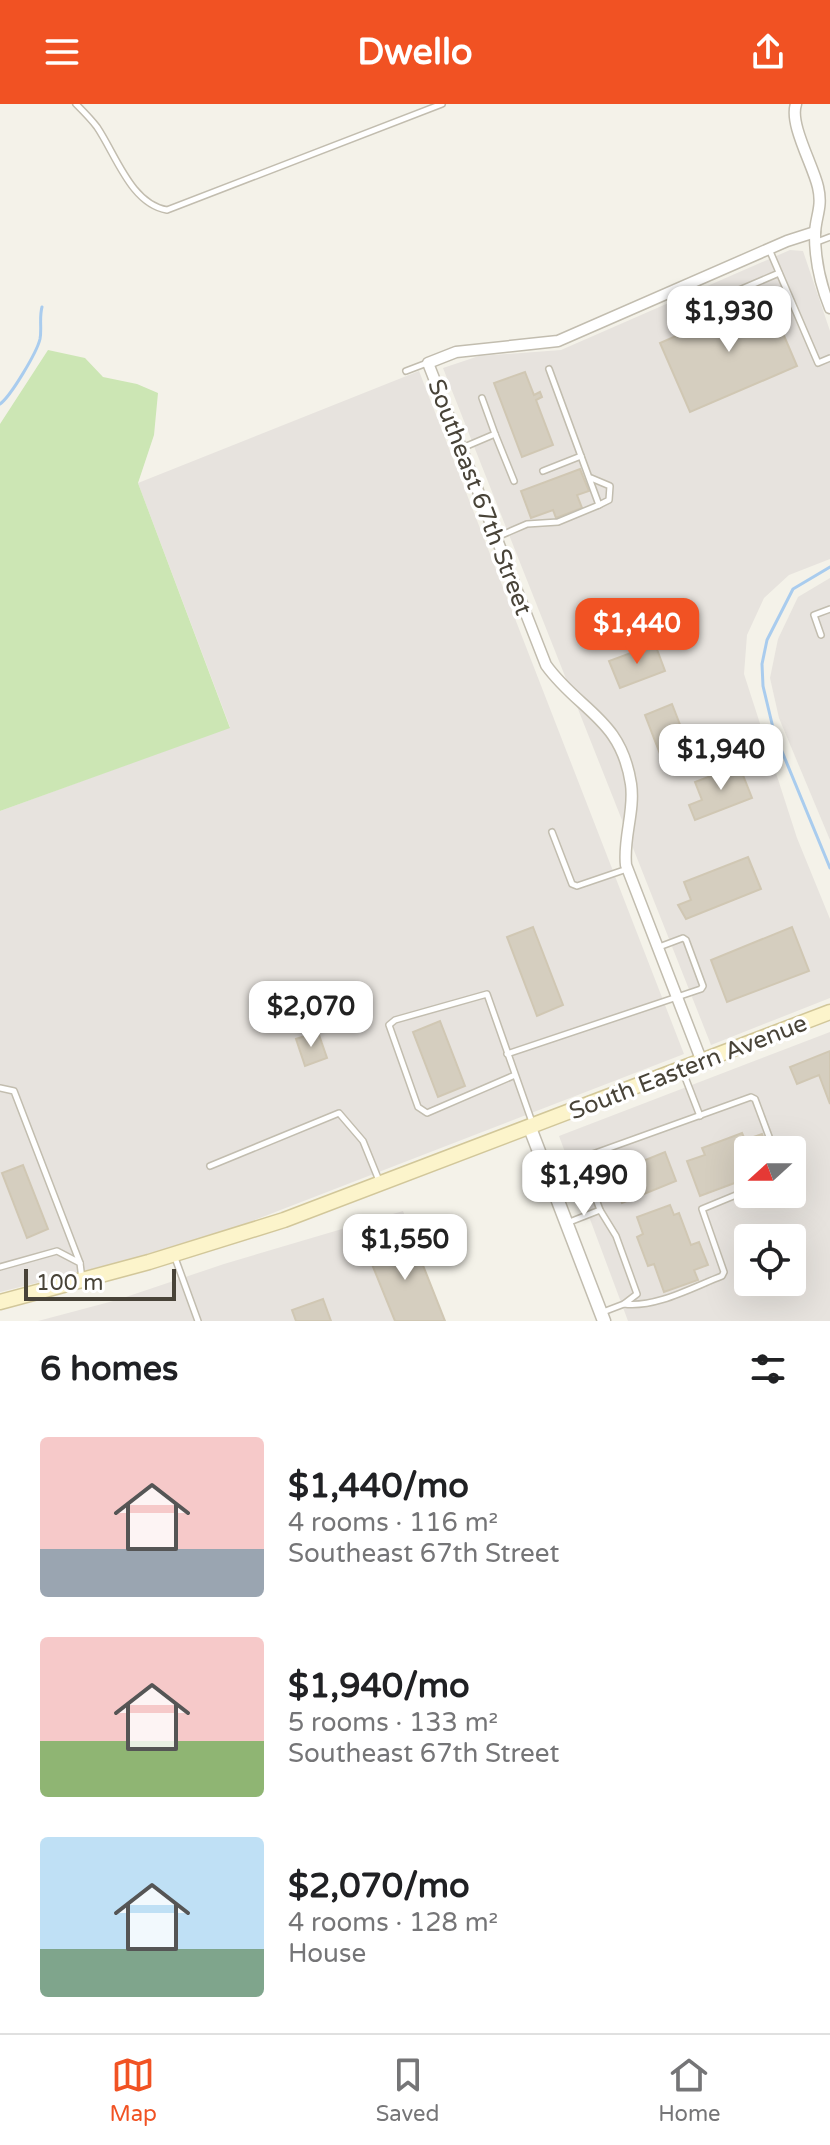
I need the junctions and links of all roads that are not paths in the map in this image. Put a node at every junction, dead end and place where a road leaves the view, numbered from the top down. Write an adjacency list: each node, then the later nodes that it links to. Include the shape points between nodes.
1 (76, 104): 2 (lane, via 95,124 139,196 153,208 167,210)
2 (442, 104)
3 (796, 104): 4 (street, via 793,112 822,202)
4 (815, 237): 5 (lane); 6 (street); 9 (street)
5 (830, 237)
6 (769, 249): 7 (lane); 8 (street)
7 (779, 273): 8 (lane, via 702,306); 10 (lane, via 818,363)
8 (691, 283): 11 (street, via 558,341 467,350)
9 (830, 308)
10 (830, 358)
11 (428, 363): 13 (lane); 16 (street, Southeast 67th Street)
12 (549, 369): 17 (lane)
13 (406, 371)
14 (482, 398): 15 (lane)
15 (495, 434): 16 (lane); 20 (lane)
16 (461, 448): 22 (street, Southeast 67th Street)
17 (581, 456): 18 (lane); 19 (lane)
18 (543, 471)
19 (590, 478): 21 (lane); 21 (lane, via 610,486 609,500)
20 (514, 481)
21 (599, 505): 22 (lane, via 558,522 527,524)
22 (496, 537): 26 (street, Southeast 67th Street, via 546,665 562,687 614,734 631,786 625,839)
23 (830, 609): 24 (lane, via 814,615)
24 (821, 635)
25 (552, 832): 26 (lane, via 572,884)
26 (628, 869): 27 (street, Southeast 67th Street)
27 (659, 947): 28 (street, Southeast 67th Street); 28 (lane, via 686,940 703,986)
28 (678, 997): 30 (lane); 31 (street, Southeast 67th Street)
29 (830, 1012): 31 (main road, South Eastern Avenue)
30 (507, 1054): 33 (lane); 33 (lane, via 487,994 389,1025 418,1107 427,1113)
31 (702, 1062): 32 (main road, South Eastern Avenue)
32 (682, 1069): 35 (lane); 36 (main road, South Eastern Avenue)
33 (515, 1075): 36 (lane)
34 (0, 1088): 44 (lane, via 14,1091)
35 (700, 1116): 37 (lane, via 753,1098); 41 (lane, via 587,1156 583,1164)
36 (532, 1127): 39 (main road, South Eastern Avenue); 42 (street)
37 (768, 1136)
38 (210, 1166): 39 (lane, via 339,1113 363,1141)
39 (380, 1184): 43 (main road, South Eastern Avenue)
40 (734, 1196): 48 (lane, via 702,1209 722,1276 667,1298)
41 (600, 1210): 42 (lane); 48 (lane, via 616,1236 637,1294)
42 (566, 1223): 49 (street)
43 (174, 1254): 46 (main road, South Eastern Avenue); 50 (lane)
44 (80, 1263): 45 (lane, via 57,1251); 46 (lane)
45 (0, 1267)
46 (82, 1280): 47 (main road, South Eastern Avenue)
47 (0, 1301)
48 (624, 1304): 49 (lane)
49 (602, 1317)
50 (198, 1321)

